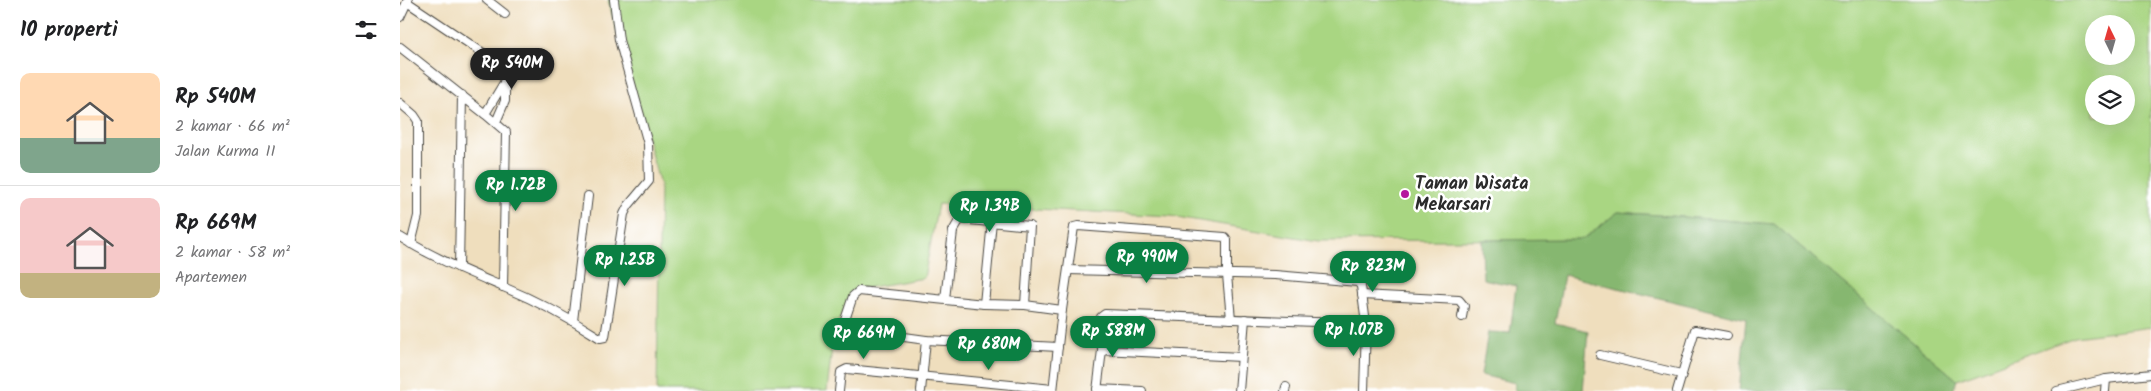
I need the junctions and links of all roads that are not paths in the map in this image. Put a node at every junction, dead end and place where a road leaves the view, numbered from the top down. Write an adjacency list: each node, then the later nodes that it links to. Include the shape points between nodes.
1 (486, 0): 4 (street)
2 (614, 0): 28 (street, via 619,40 648,144 649,181 624,214 605,337 600,338)
3 (407, 1): 5 (street); 7 (street, via 498,63)
4 (505, 14)
5 (400, 17)
6 (400, 48): 8 (street)
7 (505, 81): 10 (street); 11 (street, via 505,101)
8 (462, 95): 10 (street); 16 (street)
9 (400, 103): 15 (street, via 418,121 418,216)
10 (486, 114): 11 (street)
11 (496, 122): 19 (street, via 504,128 507,136)
12 (588, 196): 28 (street)
13 (992, 221): 21 (street, via 958,221); 22 (street); 23 (street, via 1030,226)
14 (400, 237): 15 (street)
15 (411, 244): 16 (street)
16 (459, 268): 19 (street)
17 (1068, 270): 18 (street); 18 (street, via 1072,230 1078,226 1225,237); 24 (street)
18 (1227, 275): 20 (street, via 1275,275 1356,282 1361,284); 26 (street)
19 (503, 287): 28 (street)
20 (1362, 296): 25 (street, via 1459,300 1464,306); 29 (street)
21 (945, 299): 22 (street); 31 (street, via 859,291 853,296 844,323 847,329)
22 (984, 304): 23 (street)
23 (1024, 305): 24 (street)
24 (1062, 310): 32 (street)
25 (1462, 317)
26 (1231, 319): 27 (street); 33 (street, via 1105,314 1101,317)
27 (1245, 319): 29 (street); 35 (street)
28 (573, 321)
29 (1366, 324): 46 (street)
30 (1727, 336): 36 (street, via 1695,330)
31 (926, 340): 32 (street); 38 (street)
32 (1058, 347): 40 (street)
33 (1102, 350): 35 (street); 41 (street)
34 (1600, 355): 36 (street)
35 (1241, 357): 45 (street)
36 (1682, 374): 47 (street)
37 (2151, 374): 39 (street)
38 (922, 377): 40 (street); 42 (street, via 843,369); 43 (street)
39 (2106, 378): 48 (street); 49 (street)
40 (1053, 390)
41 (1097, 390): 44 (street)
42 (839, 391)
43 (921, 391)
44 (1142, 391)
45 (1239, 391)
46 (1364, 391)
47 (1677, 391)
48 (2057, 391)
49 (2105, 391)

